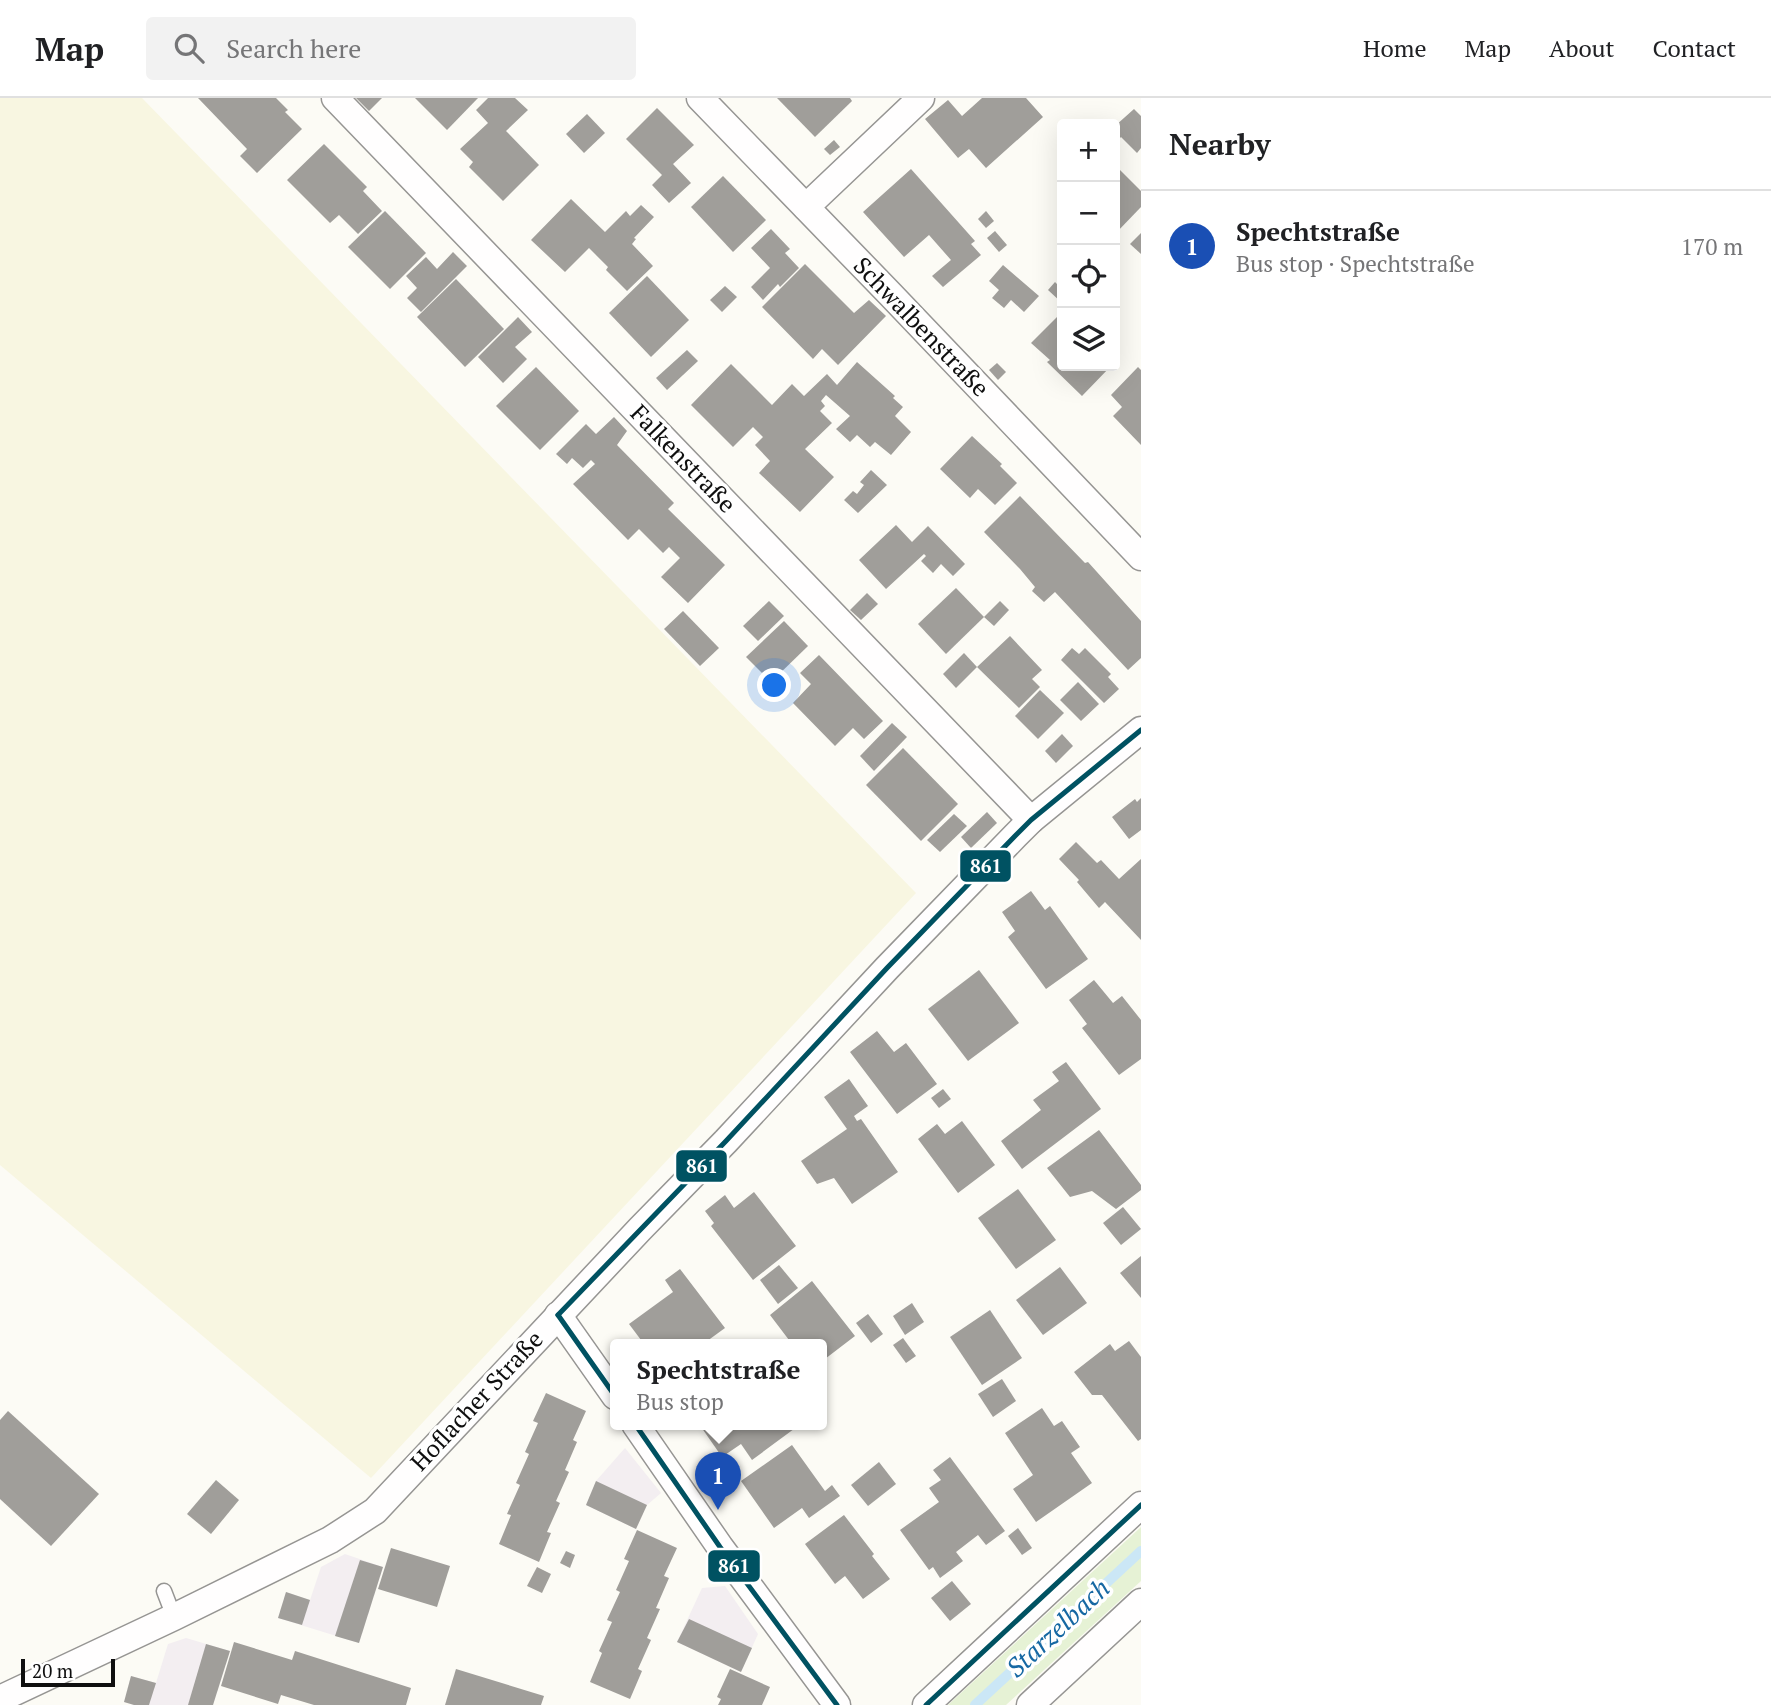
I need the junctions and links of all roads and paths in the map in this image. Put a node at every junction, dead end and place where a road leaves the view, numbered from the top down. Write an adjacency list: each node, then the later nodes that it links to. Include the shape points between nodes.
1 (335, 98): 7 (street, Falkenstraße)
2 (700, 98): 4 (street, Schwalbenstraße)
3 (921, 98): 4 (street)
4 (806, 207): 5 (street, Schwalbenstraße)
5 (1141, 557)
6 (1141, 730): 7 (street, Hoflacher Straße)
7 (1031, 820): 8 (street, Hoflacher Straße)
8 (558, 1315): 9 (street); 14 (street, Hoflacher Straße, via 375,1511 330,1540)
9 (610, 1388)
10 (639, 1430): 16 (street)
11 (1141, 1505): 17 (street)
12 (164, 1591): 14 (lane)
13 (1141, 1602): 18 (street)
14 (174, 1617): 15 (street, Hoflacher Straße)
15 (2, 1698)
16 (837, 1705)
17 (926, 1705)
18 (1030, 1705)

